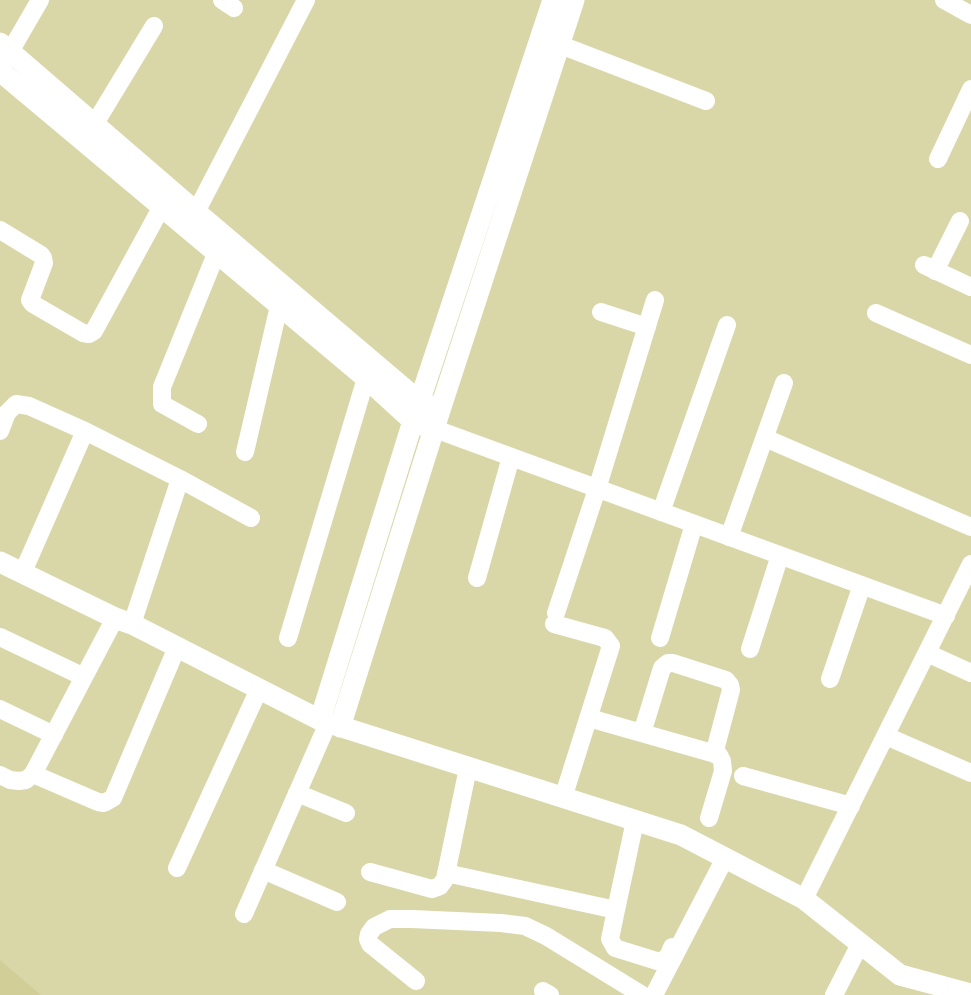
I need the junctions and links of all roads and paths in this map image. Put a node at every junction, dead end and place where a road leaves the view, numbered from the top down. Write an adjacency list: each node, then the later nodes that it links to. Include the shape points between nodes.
1 (40, 0): 9 (street)
2 (306, 0): 15 (street)
3 (553, 0): 29 (street)
4 (574, 0): 8 (street)
5 (944, 0): 6 (street)
6 (971, 15)
7 (154, 26): 12 (street)
8 (558, 44): 11 (street); 30 (street)
9 (2, 58): 12 (street); 14 (street)
10 (971, 89): 13 (street)
11 (706, 101)
12 (94, 125): 15 (street)
13 (938, 158)
14 (161, 208): 17 (street, via 94,331 89,334 33,304 30,300 43,258); 18 (street)
15 (196, 212): 29 (street)
16 (960, 221): 19 (street, via 930,268)
17 (0, 230)
18 (216, 254): 21 (street); 31 (street, via 162,387 162,404)
19 (971, 287)
20 (655, 300): 25 (street)
21 (279, 306): 27 (street); 35 (street)
22 (601, 312): 25 (street)
23 (876, 314): 26 (street)
24 (727, 325): 39 (street)
25 (647, 327): 38 (street)
26 (971, 355)
27 (366, 378): 29 (street); 53 (street)
28 (784, 383): 34 (street)
29 (417, 412): 30 (street); 64 (street)
30 (437, 420): 36 (street); 64 (street)
31 (198, 424)
32 (0, 431): 33 (street, via 7,413 16,404 28,406)
33 (85, 431): 37 (street); 47 (street)
34 (765, 438): 42 (street); 43 (street)
35 (245, 452)
36 (511, 457): 38 (street); 48 (street)
37 (180, 479): 40 (street); 51 (street)
38 (597, 489): 39 (street); 63 (street, via 555,618 604,638 611,646)
39 (661, 512): 41 (street)
40 (251, 518)
41 (694, 524): 43 (street); 54 (street)
42 (971, 527)
43 (730, 537): 44 (street)
44 (780, 555): 49 (street); 56 (street)
45 (0, 562): 47 (street)
46 (971, 564): 50 (street)
47 (23, 572): 51 (street)
48 (477, 578)
49 (862, 585): 50 (street); 60 (street)
50 (946, 616): 57 (street)
51 (124, 621): 55 (street); 59 (street)
52 (0, 637): 59 (street)
53 (288, 638)
54 (660, 638)
55 (177, 647): 61 (street); 71 (street, via 113,798 104,803 98,802)
56 (750, 649)
57 (927, 653): 58 (street); 67 (street)
58 (971, 673)
59 (84, 677): 66 (street)
60 (830, 679)
61 (259, 689): 64 (street); 81 (street)
62 (0, 709): 66 (street)
63 (589, 718): 65 (street); 75 (street)
64 (329, 723): 69 (street); 74 (street)
65 (642, 733): 68 (street); 68 (street, via 662,668 673,662 726,680 730,685)
66 (54, 736): 71 (street)
67 (886, 736): 70 (street); 76 (street)
68 (714, 754): 78 (street, via 719,755 723,771)
69 (468, 768): 75 (street); 84 (street)
70 (971, 773)
71 (33, 774): 72 (street, via 18,781)
72 (0, 775)
73 (743, 776): 76 (street)
74 (297, 793): 77 (street); 82 (street)
75 (563, 798): 79 (street)
76 (851, 806): 85 (street)
77 (346, 813)
78 (709, 818)
79 (635, 821): 80 (street, via 681,835); 87 (street)
80 (724, 858): 85 (street); 94 (street)
81 (177, 868)
82 (263, 870): 86 (street); 88 (street)
83 (370, 872): 84 (street, via 432,889 440,886)
84 (446, 874): 87 (street)
85 (804, 899): 90 (street)
86 (337, 902)
87 (616, 910): 89 (street, via 610,939 615,948 660,962 668,957)
88 (244, 914)
89 (681, 927)
90 (860, 944): 92 (street, via 900,975); 95 (street)
91 (416, 981): 93 (street, via 370,944 369,934 374,927 390,919 412,918 525,926)
92 (971, 994)
93 (642, 995)
94 (654, 995)
95 (834, 995)

